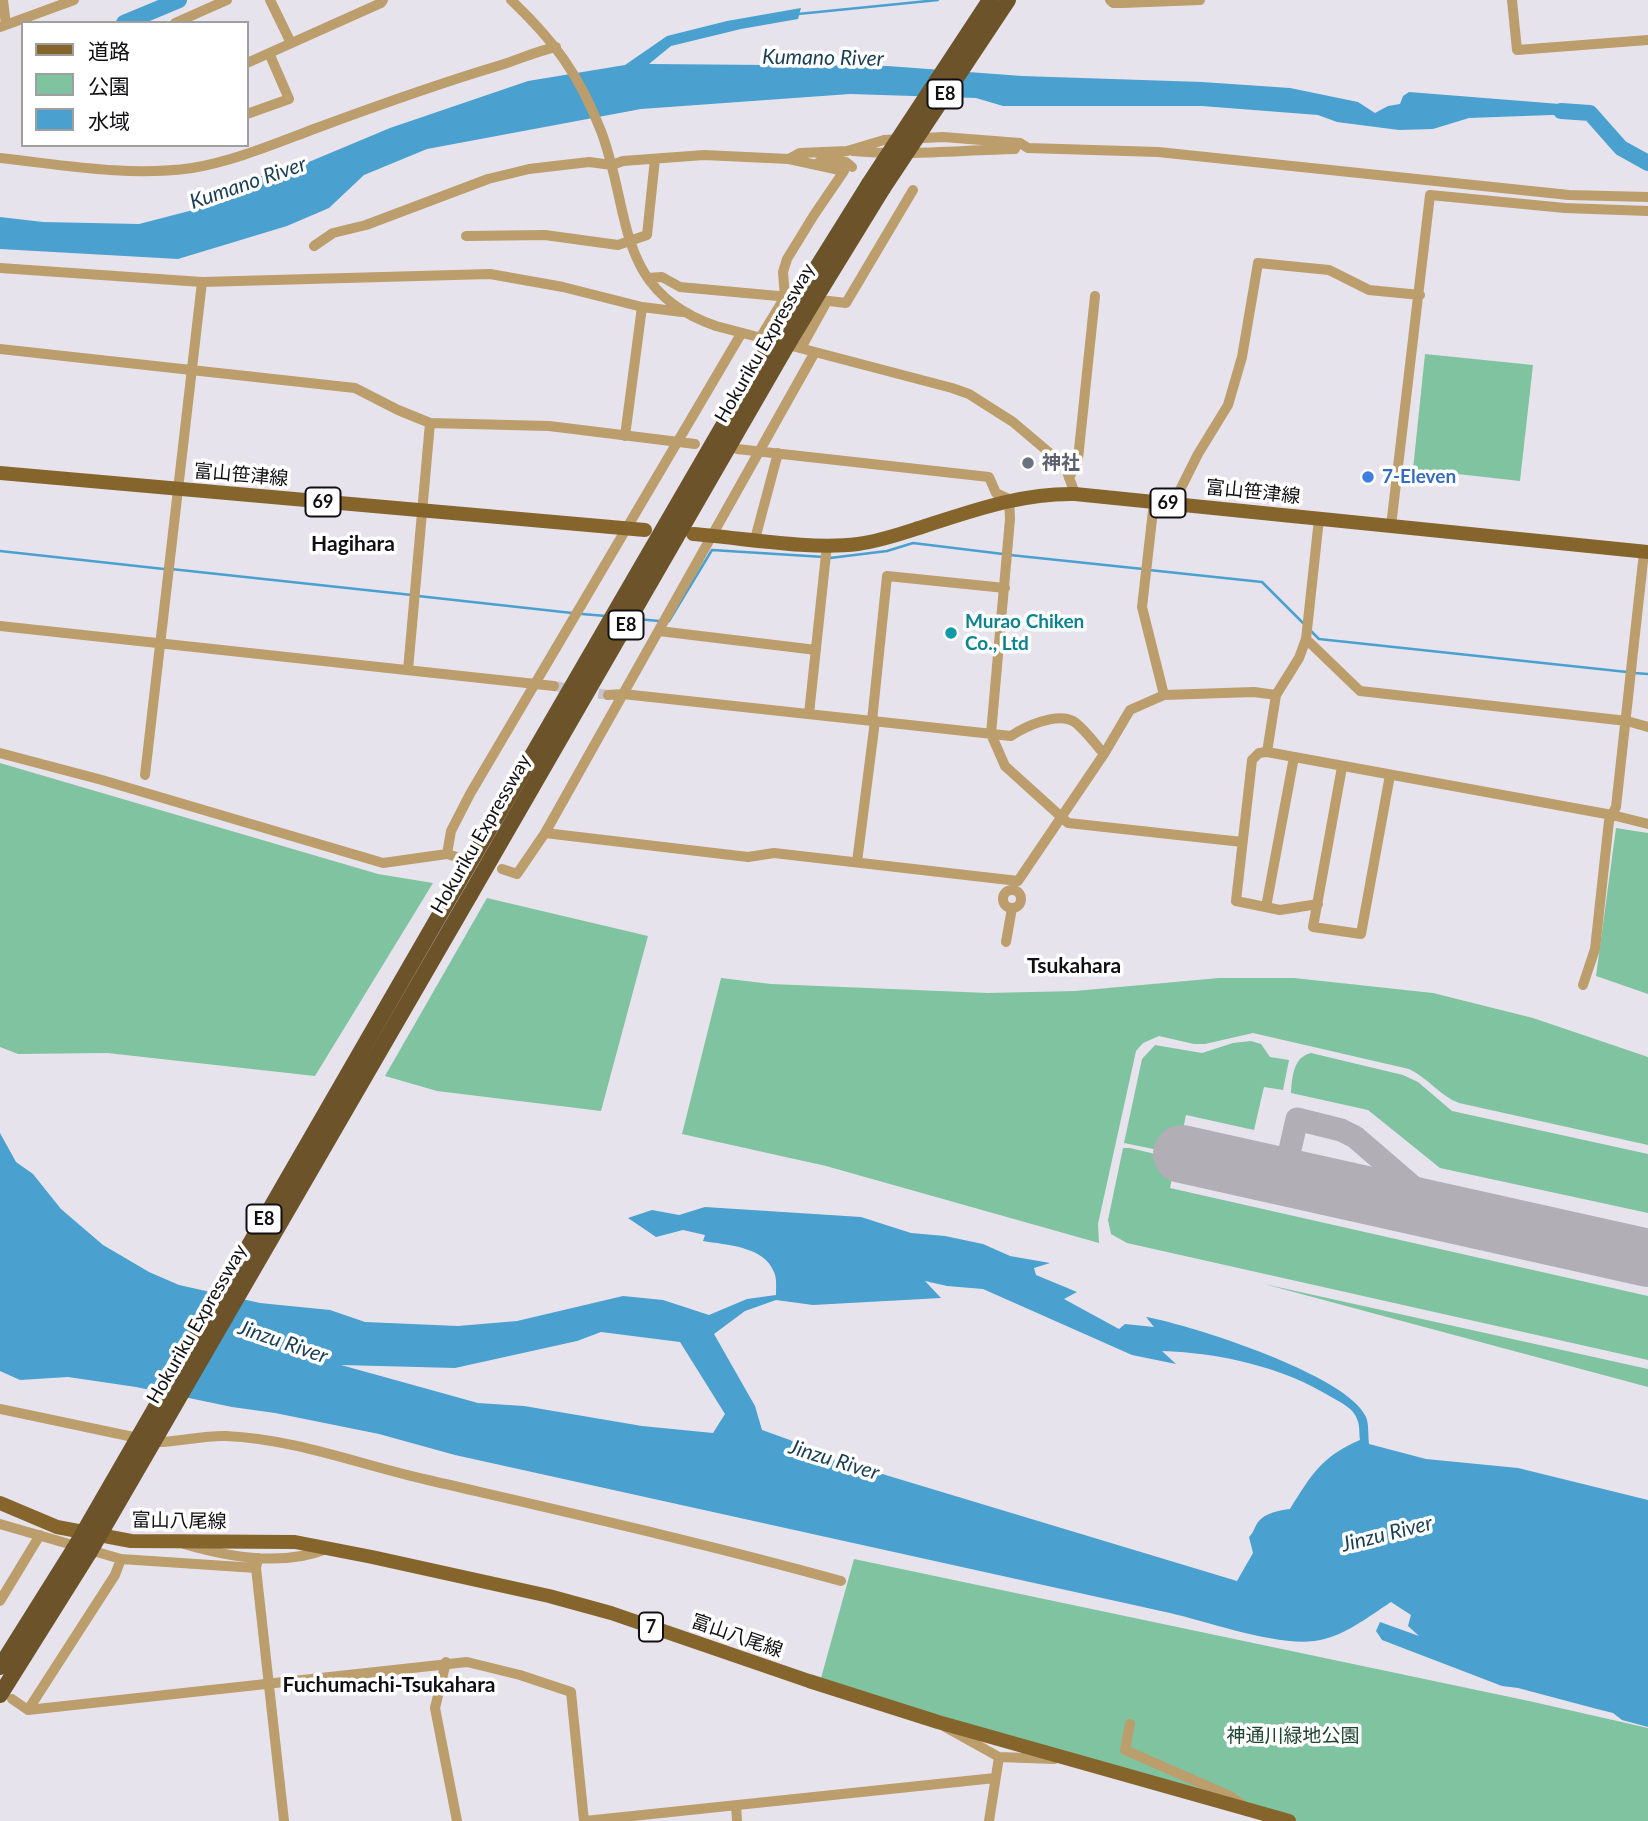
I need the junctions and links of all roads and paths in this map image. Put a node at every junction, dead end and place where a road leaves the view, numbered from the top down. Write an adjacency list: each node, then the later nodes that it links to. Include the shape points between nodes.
1 (3, 0): 13 (street)
2 (74, 0): 13 (street)
3 (228, 0): 12 (street)
4 (270, 0): 15 (street)
5 (383, 0): 15 (street)
6 (511, 0): 16 (street)
7 (990, 0): 26 (highway, Hokuriku Expressway / E8, bridge)
8 (1008, 0): 26 (highway, Hokuriku Expressway / E8, bridge)
9 (1110, 0): 10 (street)
10 (1200, 0)
11 (1511, 0): 14 (street, via 1517,50)
12 (180, 21)
13 (3, 26)
14 (1648, 40)
15 (291, 43): 17 (street)
16 (558, 49): 20 (street, via 535,51 430,86 214,164 130,172); 23 (street, via 591,107)
17 (269, 52): 18 (street); 19 (street, via 289,99)
18 (248, 62)
19 (248, 114)
20 (0, 158)
21 (655, 159): 22 (street, via 704,155); 23 (street); 31 (street, via 647,235)
22 (789, 159): 24 (street); 28 (street, via 800,153 847,150 884,140 943,137 1020,143 1028,148 1158,152 1542,192)
23 (611, 162): 31 (street); 32 (street, via 529,169 488,179 366,225 332,233)
24 (815, 164): 25 (street, via 824,158); 39 (street, via 845,171 787,259)
25 (852, 167)
26 (876, 186): 36 (highway, Hokuriku Expressway / E8)
27 (913, 190): 36 (street, via 846,303)
28 (1648, 197)
29 (1648, 211): 37 (street, via 1430,195)
30 (466, 236): 31 (street, via 545,235 618,245)
31 (629, 240): 34 (street)
32 (314, 246)
33 (0, 268): 35 (street)
34 (648, 278): 39 (street, via 662,277 680,287); 41 (street)
35 (202, 282): 40 (street, via 490,274); 47 (street)
36 (818, 292): 39 (street); 43 (highway, Hokuriku Expressway / E8, bridge); 44 (street)
37 (1420, 295): 61 (street, via 1369,290 1329,270 1258,263 1242,357 1228,405); 64 (street)
38 (1095, 296): 56 (street, via 1077,459)
39 (785, 297): 43 (street)
40 (642, 307): 41 (street); 49 (street)
41 (682, 312): 42 (street)
42 (741, 334): 43 (street); 50 (street)
43 (770, 348): 44 (street); 115 (highway, Hokuriku Expressway / E8, bridge)
44 (801, 348): 46 (street)
45 (0, 349): 47 (street)
46 (815, 352): 53 (street); 56 (street, via 969,394 1013,422 1065,466)
47 (191, 371): 48 (street, via 355,388); 57 (street)
48 (430, 423): 49 (street, via 548,426); 62 (street)
49 (625, 436): 50 (street)
50 (677, 442): 51 (street); 65 (street)
51 (695, 444)
52 (737, 450): 53 (street)
53 (760, 452): 54 (street); 68 (street)
54 (778, 453): 59 (street, via 989,477 996,492); 69 (street)
55 (0, 473): 57 (main road, 富山笹津線 / 69)
56 (1069, 478): 58 (street)
57 (179, 488): 62 (main road, 富山笹津線 / 69); 76 (street)
58 (1075, 494): 59 (main road, 富山笹津線 / 69); 60 (main road, 富山笹津線 / 69)
59 (1009, 499): 70 (main road, 富山笹津線 / 69, via 890,537); 72 (street)
60 (1154, 502): 61 (main road, 富山笹津線 / 69); 83 (street, via 1142,607)
61 (1173, 504): 63 (main road, 富山笹津線 / 69)
62 (422, 511): 65 (main road, 富山笹津線 / 69); 78 (street)
63 (1319, 519): 64 (main road, 富山笹津線 / 69); 75 (street)
64 (1391, 526): 71 (main road, 富山笹津線 / 69)
65 (628, 528): 66 (main road, 富山笹津線 / 69); 79 (street)
66 (645, 530)
67 (693, 534): 68 (main road, 富山笹津線 / 69)
68 (712, 536): 69 (main road, 富山笹津線 / 69); 74 (street)
69 (755, 539): 70 (main road, 富山笹津線 / 69)
70 (827, 545): 77 (street)
71 (1646, 552): 87 (street)
72 (1005, 588): 86 (street, via 887,576); 89 (street)
73 (0, 626): 76 (street)
74 (659, 631): 77 (street); 81 (street)
75 (1306, 639): 84 (street); 87 (street, via 1360,691)
76 (161, 643): 78 (street); 95 (street)
77 (816, 650): 85 (street)
78 (408, 670): 79 (street)
79 (536, 684): 80 (street); 91 (street, via 451,831 452,855 383,863)
80 (554, 687)
81 (623, 694): 82 (street); 85 (street); 100 (street)
82 (608, 695)
83 (1164, 695): 84 (street); 92 (street, via 1130,710)
84 (1276, 695): 90 (street)
85 (809, 714): 86 (street)
86 (873, 721): 89 (street); 102 (street)
87 (1627, 721): 88 (street); 97 (street)
88 (1648, 727)
89 (991, 734): 92 (street, via 1010,736 1027,725 1062,718 1074,722); 98 (street, via 1005,766)
90 (1267, 752): 93 (street); 101 (street, via 1252,760)
91 (0, 753)
92 (1104, 754): 98 (street)
93 (1294, 757): 94 (street); 106 (street)
94 (1342, 767): 96 (street); 105 (street)
95 (145, 775)
96 (1390, 775): 97 (street); 105 (street, via 1361,934 1313,928)
97 (1612, 815): 99 (street); 108 (street, via 1595,949)
98 (1061, 818): 101 (street, via 1068,823); 104 (street)
99 (1648, 824)
100 (545, 833): 102 (street, via 748,856 774,853); 103 (street, via 517,874)
101 (1242, 842): 106 (street, via 1236,901)
102 (857, 862): 104 (street)
103 (502, 869)
104 (1014, 886): 107 (street, via 1004,897 1006,906 1012,908)
105 (1318, 904): 106 (street, via 1280,910)
106 (1266, 907)
107 (1006, 943)
108 (1583, 985)
109 (0, 1409): 118 (street, via 157,1442 226,1436 315,1450)
110 (0, 1503): 113 (main road, 富山八尾線 / 7, via 57,1527 131,1541)
111 (0, 1524): 112 (street)
112 (40, 1535): 116 (street); 119 (street)
113 (172, 1541): 114 (main road, 富山八尾線 / 7, via 272,1541); 117 (street)
114 (326, 1549): 117 (street); 125 (main road, 富山八尾線 / 7, via 611,1613)
115 (81, 1551): 121 (highway, Hokuriku Expressway / E8); 123 (highway, Hokuriku Expressway / E8)
116 (121, 1559): 117 (street); 124 (street)
117 (257, 1563): 122 (street)
118 (841, 1581)
119 (0, 1601)
120 (446, 1662): 122 (street); 133 (street, via 435,1708); 134 (street, via 467,1662 571,1692)
121 (0, 1667)
122 (270, 1683): 124 (street); 132 (street)
123 (6, 1697): 124 (street)
124 (28, 1710)
125 (938, 1722): 127 (street); 128 (main road, 富山八尾線 / 7)
126 (1130, 1724): 131 (street, via 1125,1750 1230,1796)
127 (999, 1757): 128 (street); 129 (street)
128 (1067, 1759): 131 (main road, 富山八尾線 / 7)
129 (995, 1778): 130 (street); 136 (street)
130 (736, 1806): 134 (street); 135 (street)
131 (1248, 1809): 137 (main road, 富山八尾線 / 7)
132 (284, 1821)
133 (457, 1821)
134 (585, 1821)
135 (737, 1821)
136 (989, 1821)
137 (1289, 1821)

